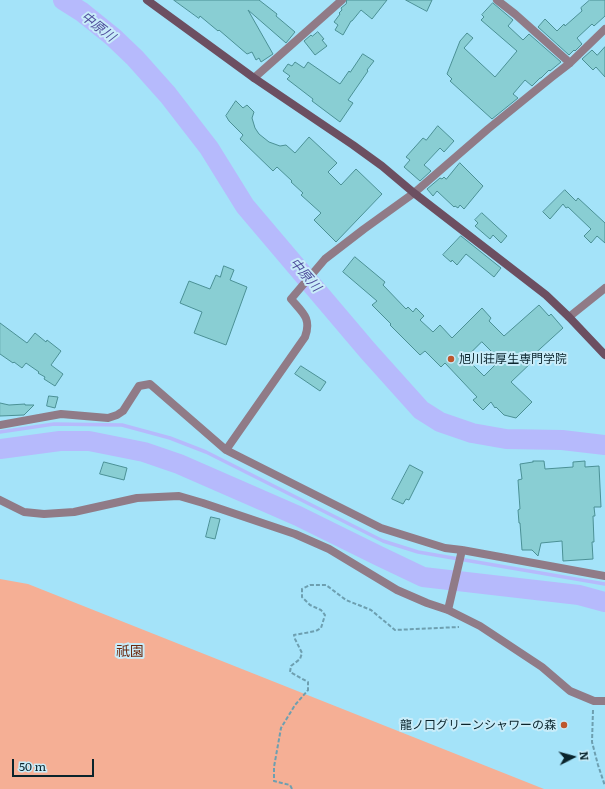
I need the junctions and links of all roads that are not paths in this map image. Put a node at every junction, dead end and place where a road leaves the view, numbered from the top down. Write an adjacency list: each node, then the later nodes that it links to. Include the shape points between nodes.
1 (147, 0): 6 (street)
2 (342, 0): 6 (street)
3 (497, 0): 5 (street)
4 (605, 29): 5 (street)
5 (570, 63): 7 (street)
6 (254, 78): 7 (street, via 382,166)
7 (414, 193): 9 (street, via 546,295); 12 (street, via 325,259 290,299 306,315 308,329 305,337)
8 (605, 288): 9 (street)
9 (569, 317): 10 (street)
10 (605, 355)
11 (0, 426): 12 (street, via 61,414 108,418 123,411 140,386 150,384)
12 (226, 450): 14 (street, via 381,528)
13 (0, 500): 16 (street, via 24,512 44,514 74,512 137,498 179,496 295,534 330,549 397,590 427,603)
14 (461, 553): 15 (street); 16 (street)
15 (605, 576)
16 (448, 607): 17 (street, via 542,667 570,690 594,701)
17 (605, 702)

